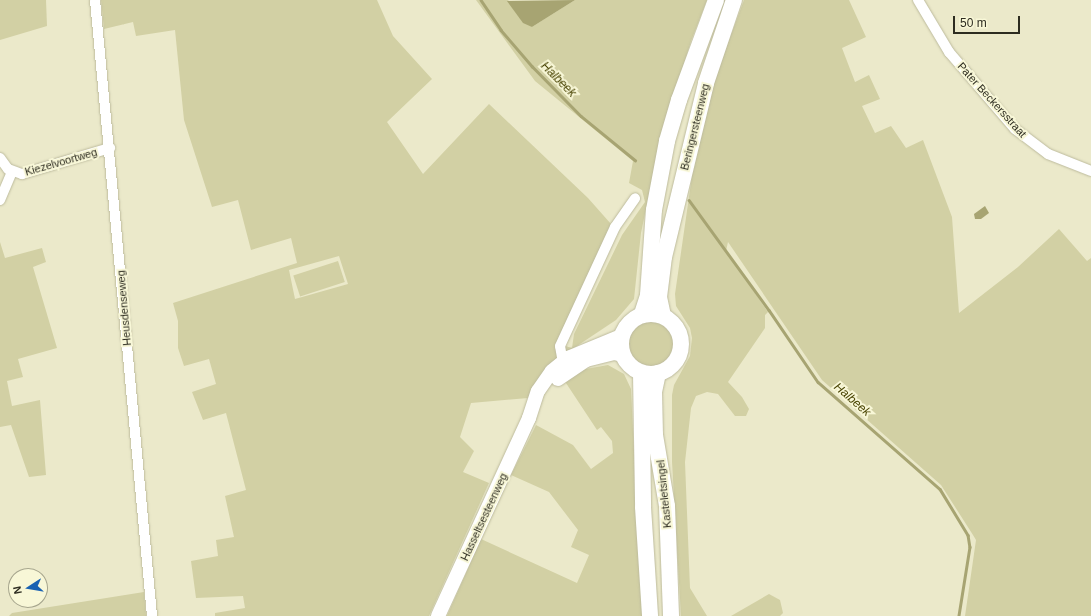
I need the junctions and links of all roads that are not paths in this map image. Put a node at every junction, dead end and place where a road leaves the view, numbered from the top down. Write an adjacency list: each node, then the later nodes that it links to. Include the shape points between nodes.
1 (96, 0): 5 (street, Heusdenseweg)
2 (716, 0): 11 (main road, Beringersteenweg, via 679,100 667,141 654,210)
3 (734, 0): 11 (main road, Beringersteenweg, via 706,83)
4 (918, 0): 7 (street, Pater Beckersstraat, via 949,52 1015,129 1048,154)
5 (110, 148): 8 (street, Kiezelvoortweg, via 22,174); 20 (street, Heusdenseweg)
6 (0, 158): 8 (street, Kiezelvoortweg)
7 (1091, 171)
8 (12, 172): 10 (street, Kiezelvoortweg)
9 (635, 198): 16 (street, via 615,227 560,346)
10 (0, 200)
11 (658, 255): 12 (main road, via 647,305); 13 (main road)
12 (642, 314): 13 (main road); 14 (main road, via 629,322)
13 (663, 316): 18 (main road, via 677,328 681,346 674,364)
14 (621, 336): 15 (main road); 16 (street, Hasseltsesteenweg, via 590,347)
15 (623, 355): 17 (main road, via 630,366); 19 (street, Hasseltsesteenweg, via 603,355 569,369 557,380)
16 (563, 362): 19 (street, Hasseltsesteenweg, via 552,371 538,392)
17 (641, 373): 18 (main road); 22 (main road, Kasteletsingel, via 643,507)
18 (658, 373): 23 (main road, Kasteletsingel, via 654,392 655,434 667,506)
19 (529, 418): 21 (street, Hasseltsesteenweg)
20 (152, 616)
21 (438, 616)
22 (650, 616)
23 (671, 616)

